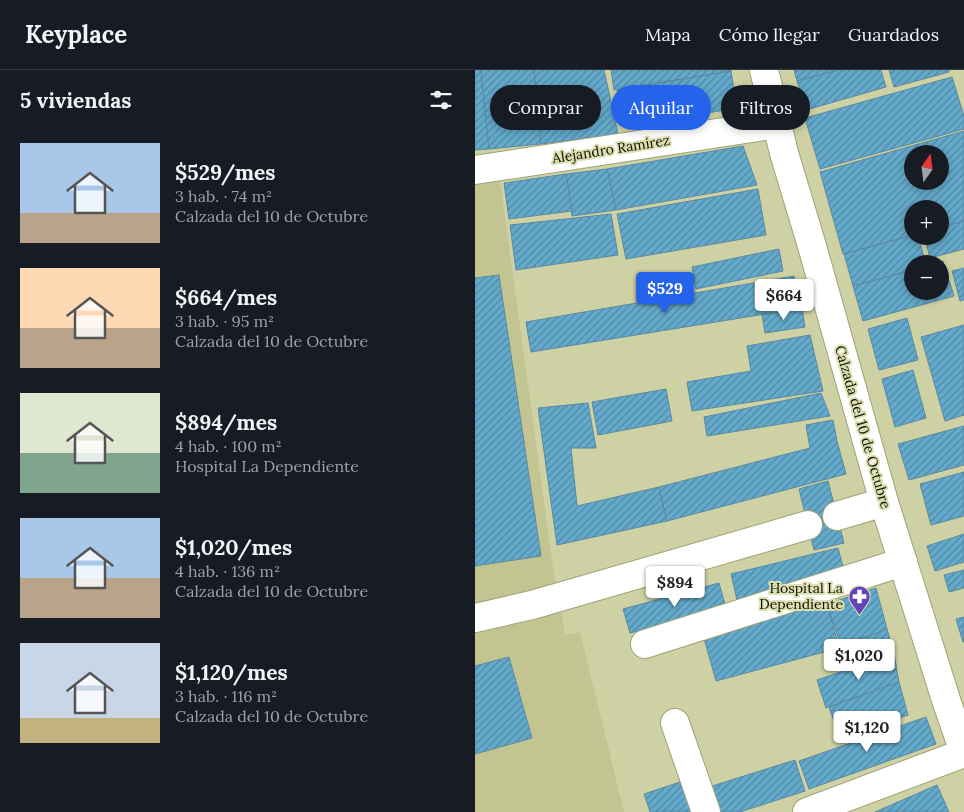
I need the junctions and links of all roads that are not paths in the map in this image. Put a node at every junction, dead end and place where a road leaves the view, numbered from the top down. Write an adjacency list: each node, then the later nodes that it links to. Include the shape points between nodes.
1 (763, 70): 2 (main road, Calzada del 10 de Octubre)
2 (767, 85)
3 (738, 130): 5 (main road, Alejandro Ramírez)
4 (778, 130): 6 (main road, Calzada del 10 de Octubre)
5 (475, 170)
6 (884, 502): 7 (main road); 9 (main road, Calzada del 10 de Octubre)
7 (837, 516)
8 (808, 525): 10 (main road, via 532,605)
9 (903, 562): 11 (main road); 13 (main road, Calzada del 10 de Octubre)
10 (475, 618)
11 (645, 644)
12 (675, 722): 14 (main road)
13 (964, 753): 15 (main road)
14 (706, 812)
15 (807, 812)

